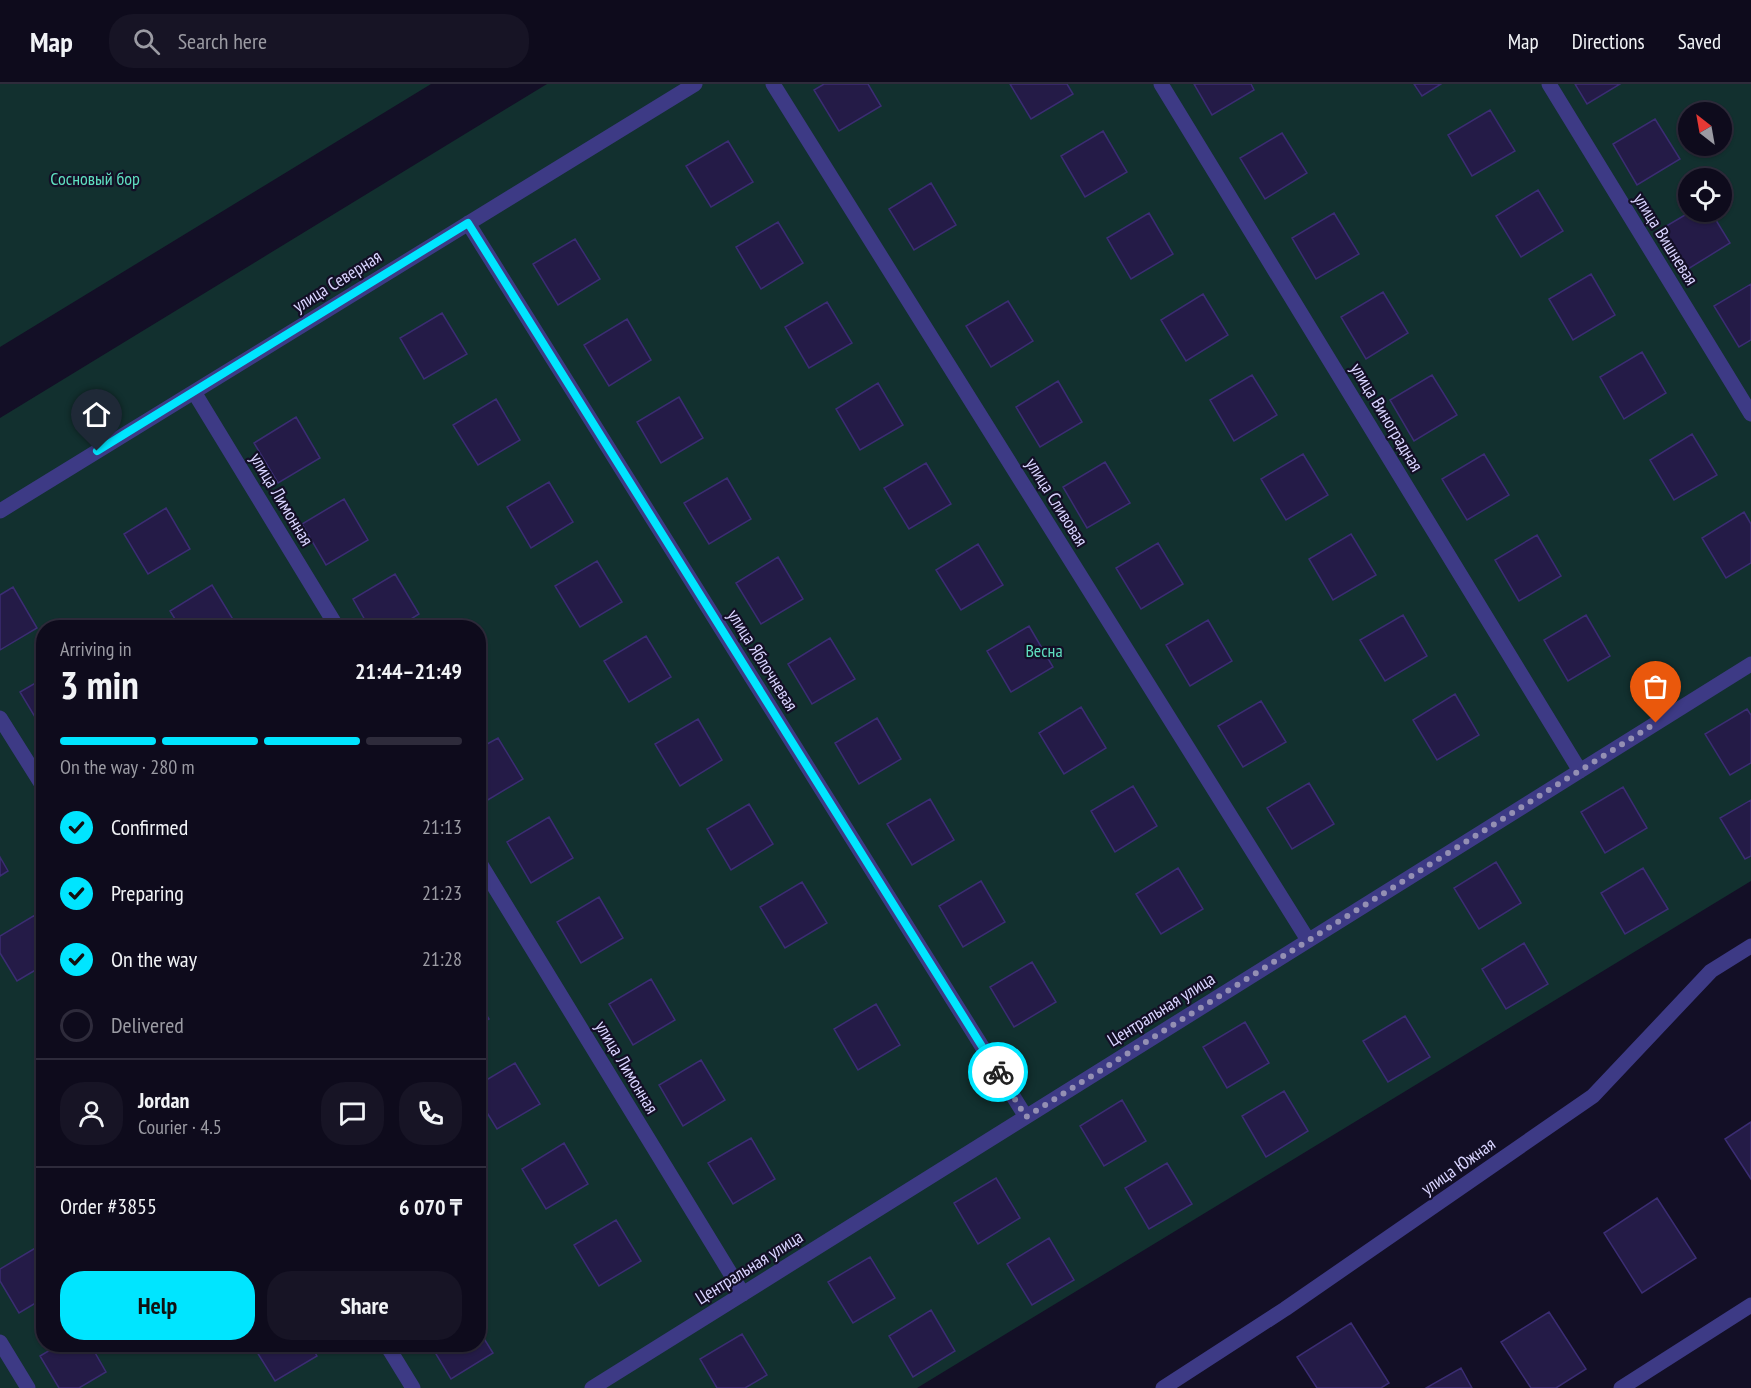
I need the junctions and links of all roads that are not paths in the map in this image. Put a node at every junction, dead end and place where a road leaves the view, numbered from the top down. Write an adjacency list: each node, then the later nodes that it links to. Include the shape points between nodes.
1 (695, 84): 5 (street, улица Северная)
2 (773, 84): 15 (street, улица Сливовая)
3 (1161, 84): 12 (street, улица Виноградная)
4 (1549, 84): 7 (street, улица Вишневая)
5 (468, 223): 6 (street, улица Северная); 17 (street, улица Яблочневая)
6 (194, 392): 8 (street, улица Северная); 9 (street, улица Лимонная)
7 (1751, 414)
8 (0, 511)
9 (333, 620)
10 (1751, 664): 12 (street, Центральная улица)
11 (0, 718): 13 (street)
12 (1580, 771): 15 (street, Центральная улица)
13 (36, 775)
14 (486, 873): 18 (street, улица Лимонная)
15 (1308, 940): 17 (street, Центральная улица)
16 (1751, 946): 25 (street, улица Южная, via 1711,971 1593,1096 1285,1309)
17 (1026, 1117): 18 (street, Центральная улица)
18 (743, 1294): 24 (street, Центральная улица)
19 (1751, 1305): 26 (street)
20 (0, 1342): 22 (street)
21 (391, 1352): 23 (street)
22 (28, 1388)
23 (413, 1388)
24 (592, 1388)
25 (1163, 1388)
26 (1621, 1388)

